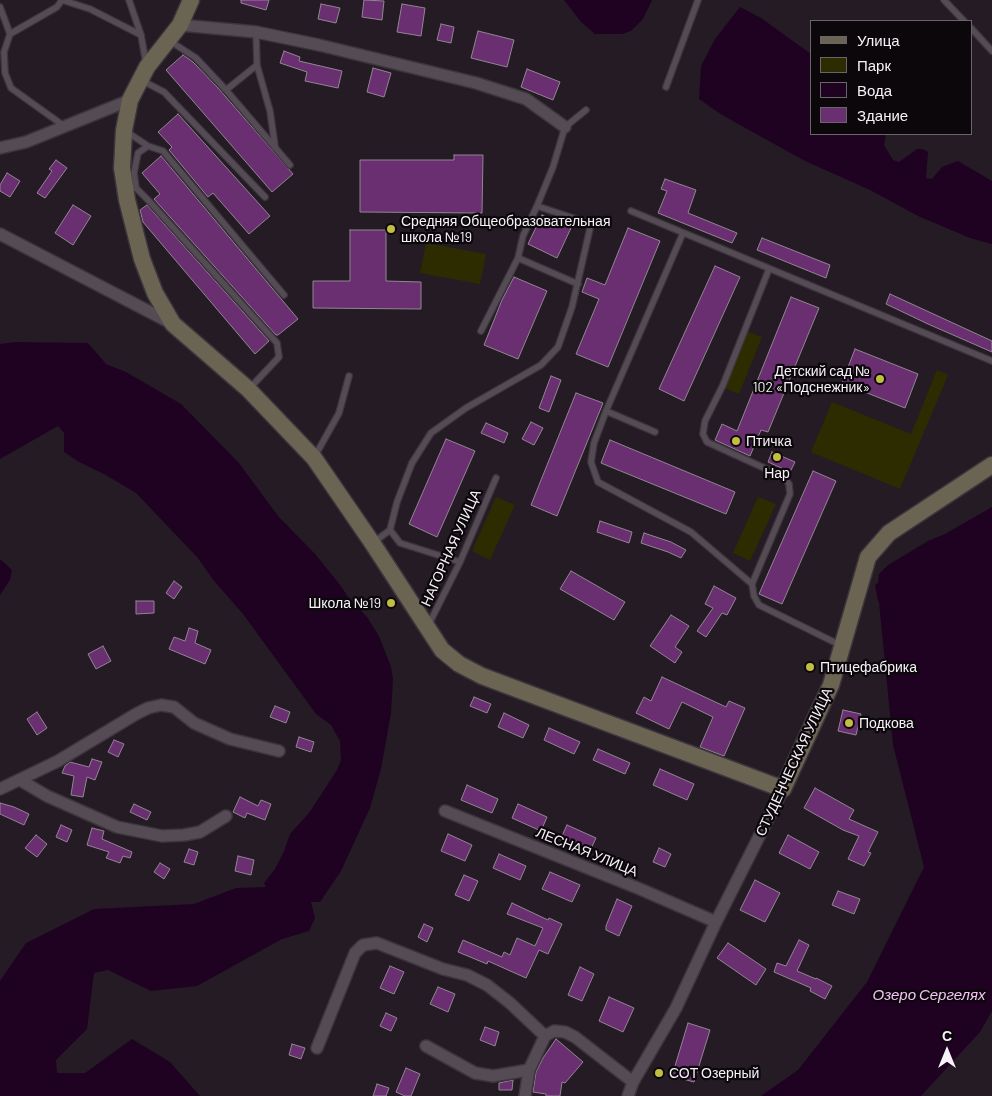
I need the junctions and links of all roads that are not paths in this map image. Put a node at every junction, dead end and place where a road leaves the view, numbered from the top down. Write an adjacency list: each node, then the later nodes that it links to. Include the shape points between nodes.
1 (129, 0): 12 (lane)
2 (191, 0): 8 (street)
3 (698, 0): 18 (lane)
4 (944, 0): 7 (lane)
5 (81, 2): 11 (lane, via 62,0 57,7); 12 (lane)
6 (0, 7): 11 (lane)
7 (963, 20)
8 (180, 25): 10 (street); 13 (street)
9 (972, 29): 14 (lane)
10 (256, 32): 15 (lane); 22 (street, via 319,44 476,83 526,99)
11 (10, 34): 16 (lane)
12 (141, 35): 17 (lane)
13 (169, 39): 17 (street); 19 (lane, via 196,58)
14 (992, 51)
15 (257, 65): 19 (lane); 26 (lane, via 270,111)
16 (2, 73): 23 (lane, via 11,88)
17 (144, 73): 20 (street); 30 (lane)
18 (666, 87)
19 (226, 90): 26 (lane)
20 (130, 100): 23 (street); 24 (street)
21 (586, 110): 22 (lane)
22 (565, 127): 31 (lane)
23 (66, 128): 27 (street)
24 (124, 130): 25 (lane); 29 (street, via 122,168)
25 (148, 146): 29 (lane, via 138,153); 38 (lane, via 163,151)
26 (275, 146): 28 (lane)
27 (0, 148)
28 (290, 165)
29 (131, 188): 39 (street, via 142,259 155,293); 43 (lane, via 150,202 277,343 279,357)
30 (265, 197)
31 (537, 206): 35 (lane); 37 (lane, via 591,224)
32 (631, 211): 33 (lane)
33 (683, 233): 36 (lane); 44 (lane)
34 (0, 234): 39 (street)
35 (518, 258): 37 (lane); 40 (lane)
36 (769, 269): 41 (lane); 52 (lane, via 702,434 707,442 784,477 789,484 790,494)
37 (578, 284): 49 (lane, via 558,347 540,365 466,408 431,433 412,462)
38 (284, 295)
39 (174, 324): 43 (street)
40 (481, 331)
41 (992, 361)
42 (349, 376): 46 (lane, via 339,413)
43 (248, 389): 46 (street)
44 (606, 411): 45 (lane); 52 (lane, via 594,442 591,462 598,482 692,532)
45 (655, 432)
46 (314, 458): 50 (street)
47 (992, 464): 54 (street, СТУДЕНЧЕСКАЯ УЛИЦА, via 889,534 868,557)
48 (496, 478): 51 (lane, НАГОРНАЯ УЛИЦА)
49 (390, 530): 50 (lane); 51 (lane, via 400,543)
50 (373, 544): 53 (street)
51 (460, 562): 53 (lane, НАГОРНАЯ УЛИЦА)
52 (752, 584): 54 (lane, via 759,605)
53 (427, 627): 58 (street, via 442,650 482,676)
54 (842, 646): 58 (street, СТУДЕНЧЕСКАЯ УЛИЦА, via 831,685)
55 (279, 751): 56 (street, via 230,739 194,723 174,707 162,704 136,714)
56 (20, 780): 57 (street); 60 (street, via 47,796 117,826 162,836 200,832)
57 (0, 789)
58 (783, 789): 61 (street, СТУДЕНЧЕСКАЯ УЛИЦА)
59 (445, 811): 61 (street, ЛЕСНАЯ УЛИЦА)
60 (226, 816)
61 (716, 922): 66 (street, СТУДЕНЧЕСКАЯ УЛИЦА, via 676,1008)
62 (545, 1036): 64 (street, via 487,985 377,943 363,945 355,953); 65 (street); 66 (street, via 554,1031 576,1037)
63 (426, 1046): 65 (street, via 475,1073 493,1076)
64 (317, 1048)
65 (528, 1070): 67 (street)
66 (633, 1082): 68 (street, СТУДЕНЧЕСКАЯ УЛИЦА)
67 (525, 1096)
68 (628, 1096)

